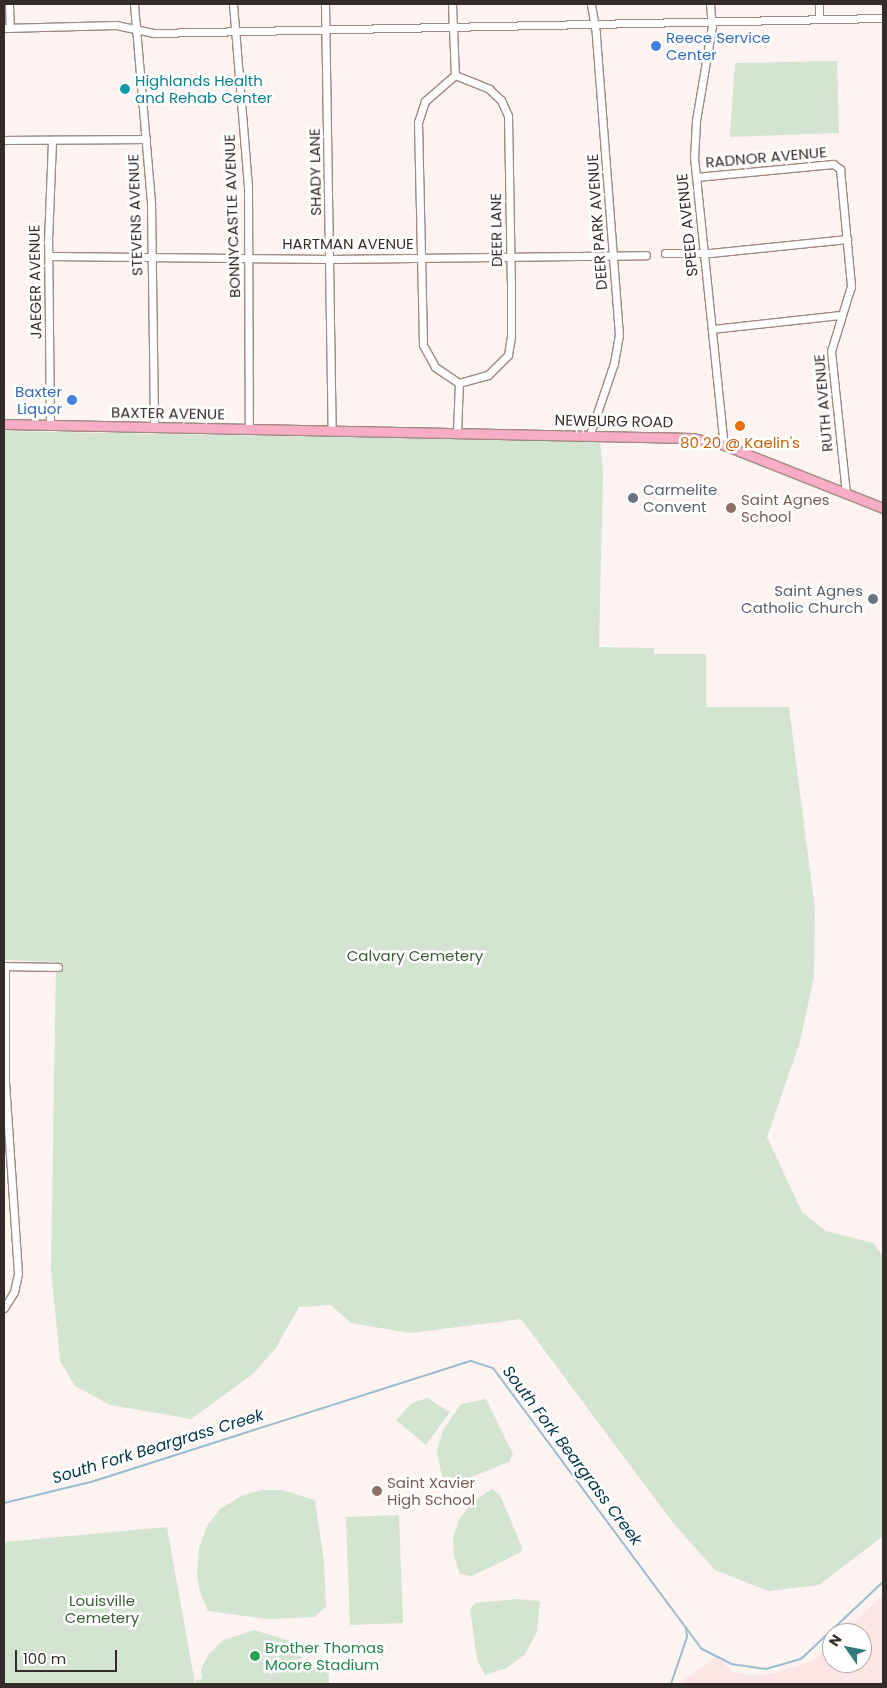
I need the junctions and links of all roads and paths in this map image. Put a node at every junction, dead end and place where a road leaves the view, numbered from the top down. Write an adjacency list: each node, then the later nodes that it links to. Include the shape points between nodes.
1 (9, 4): 14 (street)
2 (134, 4): 15 (street, STEVENS AVENUE)
3 (233, 4): 17 (street, BONNYCASTLE AVENUE)
4 (325, 4): 16 (street, SHADY LANE)
5 (452, 4): 13 (street)
6 (592, 4): 12 (street, DEER PARK AVENUE)
7 (710, 4): 11 (street, SPEED AVENUE)
8 (819, 4): 9 (street)
9 (819, 18): 10 (street); 11 (street)
10 (883, 18)
11 (712, 20): 12 (street); 23 (street, SPEED AVENUE, via 696,121)
12 (594, 23): 13 (street); 27 (street, DEER PARK AVENUE)
13 (452, 26): 16 (street); 18 (street)
14 (7, 28): 15 (street, via 116,25)
15 (136, 28): 17 (street, via 154,33); 19 (street, STEVENS AVENUE)
16 (325, 28): 17 (street); 34 (street, SHADY LANE)
17 (235, 30): 31 (street, BONNYCASTLE AVENUE, via 248,187)
18 (455, 75): 32 (street, DEER LANE, via 490,89 501,100 508,116); 33 (street, via 425,101 418,122)
19 (146, 139): 21 (street); 30 (street, STEVENS AVENUE)
20 (4, 140): 21 (street)
21 (52, 140): 29 (street, JAEGER AVENUE)
22 (838, 166): 23 (street, RADNOR AVENUE, via 825,164); 24 (street, RUTH AVENUE)
23 (696, 177): 26 (street, SPEED AVENUE)
24 (847, 239): 26 (street); 35 (street, RUTH AVENUE, via 851,286)
25 (665, 253): 26 (street)
26 (704, 254): 36 (street, SPEED AVENUE)
27 (612, 255): 28 (street, HARTMAN AVENUE); 32 (street, HARTMAN AVENUE); 44 (street, DEER PARK AVENUE, via 619,344)
28 (646, 255)
29 (49, 256): 30 (street, HARTMAN AVENUE); 39 (street, JAEGER AVENUE)
30 (151, 256): 31 (street, HARTMAN AVENUE); 40 (street, STEVENS AVENUE)
31 (248, 257): 34 (street, HARTMAN AVENUE); 41 (street, BONNYCASTLE AVENUE)
32 (510, 257): 33 (street, HARTMAN AVENUE); 37 (street, DEER LANE, via 511,336 508,355 488,375)
33 (421, 258): 34 (street, HARTMAN AVENUE); 37 (street, via 425,351 435,367)
34 (331, 259): 42 (street, SHADY LANE)
35 (841, 315): 36 (street); 46 (street, RUTH AVENUE, via 831,351)
36 (712, 330): 45 (street, SPEED AVENUE)
37 (459, 383): 43 (street)
38 (4, 424): 39 (main road, BAXTER AVENUE)
39 (50, 424): 40 (main road, BAXTER AVENUE)
40 (154, 425): 41 (main road, BAXTER AVENUE)
41 (249, 428): 42 (main road, BAXTER AVENUE)
42 (332, 429): 43 (main road, NEWBURG ROAD)
43 (457, 432): 44 (main road, NEWBURG ROAD)
44 (590, 434): 45 (main road, NEWBURG ROAD, via 683,437)
45 (724, 445): 46 (main road, NEWBURG ROAD)
46 (846, 493): 47 (main road, NEWBURG ROAD)
47 (883, 508)
48 (5, 966): 49 (street); 50 (street, via 6,1082 18,1273 14,1292)
49 (58, 967)
50 (4, 1308)

